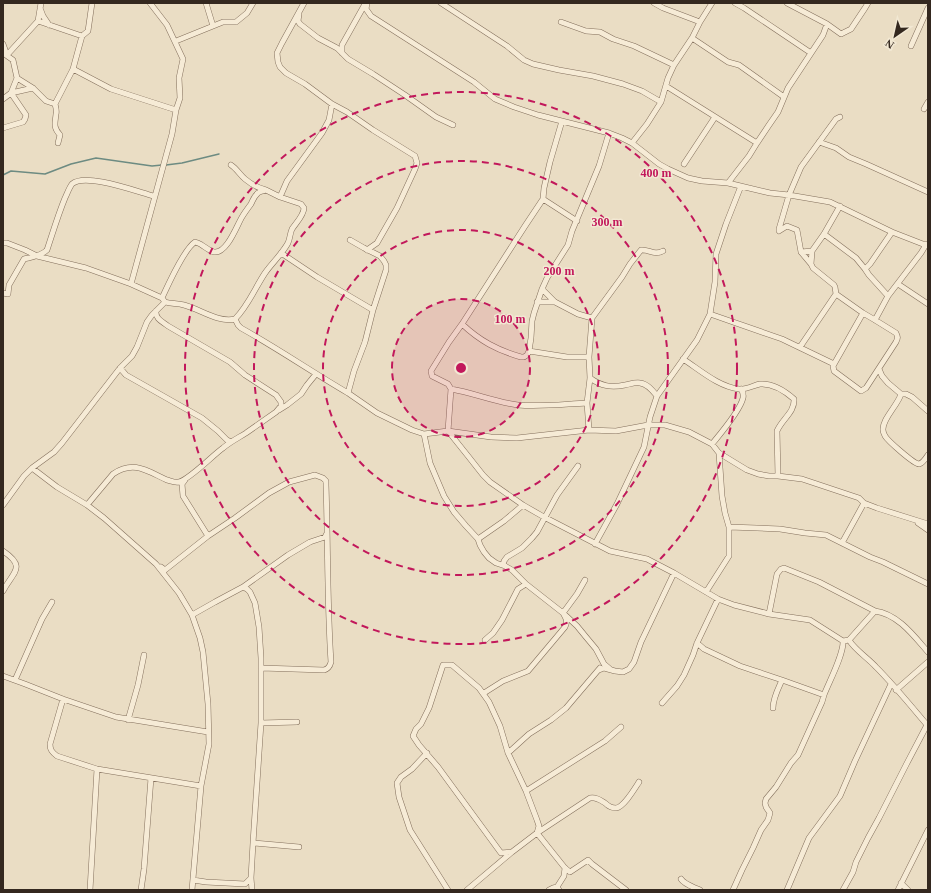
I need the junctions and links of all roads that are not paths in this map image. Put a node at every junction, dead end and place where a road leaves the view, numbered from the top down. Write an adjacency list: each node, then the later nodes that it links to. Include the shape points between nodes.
1 (92, 3): 22 (street, via 88,31)
2 (150, 3): 24 (street)
3 (206, 3): 21 (street)
4 (253, 3): 21 (street, via 248,13 236,22 223,22)
5 (304, 3): 15 (street)
6 (367, 3): 27 (street, via 342,45); 46 (street, via 366,9 371,16 474,82 495,99 538,116)
7 (441, 3): 38 (street, via 508,46 524,60 622,84 642,91)
8 (654, 3): 18 (street)
9 (712, 3): 18 (street)
10 (735, 3): 28 (street)
11 (868, 3): 19 (street, via 849,31 841,34)
12 (790, 4): 19 (street)
13 (40, 5): 16 (street); 20 (street)
14 (928, 8): 26 (street)
15 (299, 13): 27 (street, via 300,24); 41 (street, via 279,48 278,62 286,73)
16 (38, 21): 20 (street); 29 (street)
17 (561, 22): 30 (street, via 586,31 600,32)
18 (700, 22): 23 (street)
19 (828, 24): 28 (street)
20 (49, 25): 22 (street)
21 (213, 26): 24 (street)
22 (82, 36): 31 (street)
23 (692, 38): 30 (street); 36 (street)
24 (176, 41): 43 (street, via 183,59 179,78 180,98)
25 (3, 44): 29 (street)
26 (911, 46)
27 (342, 53): 47 (street, via 436,117)
28 (812, 53): 36 (street)
29 (5, 54): 32 (street, via 13,60)
30 (674, 65): 33 (street)
31 (74, 69): 40 (street); 43 (street, via 111,89)
32 (17, 78): 34 (street); 35 (street)
33 (666, 86): 38 (street); 44 (street)
34 (33, 88): 35 (street); 40 (street, via 46,101)
35 (11, 93): 37 (street); 48 (street, via 26,115 23,122)
36 (784, 97): 53 (street, via 778,112)
37 (3, 99)
38 (661, 102): 52 (street)
39 (928, 102): 42 (street)
40 (55, 104): 51 (street, via 57,112 54,125 60,135)
41 (332, 104): 62 (street, via 322,133 287,181); 72 (street, via 415,156 417,163 397,208 377,243)
42 (924, 108)
43 (176, 110): 61 (street, via 172,134)
44 (715, 117): 53 (street); 54 (street)
45 (840, 117): 50 (street)
46 (562, 121): 49 (street); 63 (street)
47 (453, 125)
48 (3, 128)
49 (608, 133): 52 (street); 65 (street, via 599,166)
50 (819, 142): 59 (street); 60 (street, via 800,167)
51 (58, 143)
52 (632, 143): 56 (street, via 659,164 688,178)
53 (757, 143): 56 (street)
54 (684, 164)
55 (231, 165): 58 (street, via 246,180)
56 (728, 183): 57 (street)
57 (741, 186): 60 (street, via 770,193); 94 (street, via 716,254)
58 (266, 190): 62 (street); 87 (street, via 256,194 236,231 222,250 214,252 198,243 192,244 177,267)
59 (928, 192)
60 (789, 194): 64 (street); 75 (street, via 779,229 780,231 786,226 797,230)
61 (154, 196): 77 (street, via 107,183 84,180 73,183 59,213 47,250); 81 (street)
62 (280, 198): 76 (street, via 301,204 304,208)
63 (543, 199): 65 (street); 98 (street)
64 (840, 206): 66 (street); 67 (street)
65 (577, 221): 83 (street, via 568,245)
66 (892, 232): 70 (street); 80 (street)
67 (824, 234): 73 (street); 80 (street, via 856,258)
68 (350, 240): 72 (street)
69 (3, 242): 71 (street)
70 (926, 245): 82 (street)
71 (25, 250): 77 (street); 78 (street)
72 (367, 250): 91 (street, via 380,256 386,265)
73 (812, 250): 75 (street); 79 (street)
74 (662, 251): 95 (street, via 657,253 641,250)
75 (801, 252): 79 (street)
76 (281, 253): 91 (street); 96 (street)
77 (37, 256): 78 (street); 81 (street, via 86,268)
78 (24, 259): 84 (street, via 9,285 8,294)
79 (812, 264): 85 (street, via 834,285)
80 (865, 269): 86 (street)
81 (131, 284): 87 (street)
82 (898, 284): 86 (street); 90 (street)
83 (542, 289): 88 (street); 89 (street)
84 (3, 293)
85 (836, 294): 93 (street); 99 (street)
86 (888, 296): 97 (street)
87 (164, 300): 92 (street); 96 (street, via 225,320)
88 (537, 302): 89 (street); 100 (street)
89 (555, 302): 95 (street)
90 (928, 304)
91 (373, 310): 110 (street)
92 (156, 311): 104 (street, via 147,322 132,356); 115 (street, via 159,320 230,362 276,395 281,406)
93 (863, 313): 97 (street); 103 (street)
94 (710, 314): 99 (street); 102 (street, via 697,340)
95 (592, 318): 101 (street)
96 (235, 319): 106 (street, via 241,328)
97 (875, 320): 105 (street, via 896,333 898,338)
98 (462, 324): 100 (street, via 499,350 524,357); 108 (street, via 431,371 432,376 448,384)
99 (800, 347): 103 (street)
100 (529, 350): 101 (street, via 567,357)
101 (589, 357): 107 (street)
102 (683, 359): 109 (street, via 717,382); 112 (street)
103 (834, 364): 105 (street, via 834,371 861,391)
104 (120, 368): 120 (street, via 126,375 202,418); 127 (street, via 62,443)
105 (879, 369): 111 (street, via 888,383)
106 (316, 374): 110 (street); 115 (street, via 301,394)
107 (590, 378): 112 (street, via 609,387 641,383); 113 (street)
108 (451, 389): 113 (street, via 518,405); 118 (street)
109 (740, 389): 122 (street, via 744,396 739,408); 128 (street, via 768,385 794,399 792,410 777,431)
110 (348, 393): 119 (street, via 377,413)
111 (902, 394): 114 (street, via 912,397); 125 (street, via 884,425 885,436 915,463 922,463)
112 (658, 396): 116 (street)
113 (587, 403): 117 (street)
114 (928, 411)
115 (276, 412): 121 (street)
116 (648, 425): 117 (street, via 610,431); 122 (street, via 665,425 689,432); 143 (street, via 644,447)
117 (589, 430): 118 (street, via 517,438)
118 (448, 431): 119 (street); 133 (street, via 483,475)
119 (424, 434): 141 (street, via 430,463 444,496 454,512)
120 (224, 438): 121 (street); 123 (street)
121 (231, 442): 123 (street)
122 (712, 444): 124 (street)
123 (222, 448): 129 (street)
124 (719, 453): 128 (street, via 747,470); 137 (street, via 722,496)
125 (928, 455)
126 (578, 466): 134 (street)
127 (32, 468): 130 (street); 132 (street)
128 (778, 476): 131 (street, via 802,479 859,498)
129 (188, 477): 132 (street, via 178,483 142,468 127,467 113,474); 140 (street, via 182,484 183,496)
130 (4, 502)
131 (864, 503): 135 (street); 142 (street)
132 (87, 505): 145 (street)
133 (523, 505): 134 (street); 141 (street)
134 (544, 517): 143 (street); 146 (street, via 532,538 507,557)
135 (912, 519): 136 (street); 138 (street)
136 (928, 524)
137 (729, 527): 142 (street, via 780,529 826,535); 155 (street, via 729,556)
138 (928, 530)
139 (327, 533): 140 (street, via 326,481 315,475 289,482 269,493); 153 (street, via 325,537 310,542 288,555); 169 (street, via 330,665 324,670)
140 (208, 536): 147 (street)
141 (478, 539): 146 (street, via 489,558)
142 (842, 543): 152 (street)
143 (595, 544): 148 (street, via 610,551 648,559)
144 (3, 551): 154 (street, via 17,566)
145 (156, 564): 147 (street); 149 (street)
146 (503, 565): 151 (street)
147 (165, 570): 149 (street, via 168,575)
148 (674, 573): 155 (street); 170 (street, via 634,662 623,672)
149 (166, 577): 161 (street)
150 (586, 580): 159 (street)
151 (526, 584): 159 (street); 162 (street, via 518,589 502,620)
152 (928, 584)
153 (243, 587): 161 (street); 169 (street, via 250,592 255,603)
154 (3, 591)
155 (706, 592): 156 (street)
156 (718, 599): 160 (street); 164 (street)
157 (52, 602): 173 (street)
158 (875, 611): 160 (street, via 819,582 781,568 777,574); 163 (street); 165 (street, via 885,613 902,624)
159 (563, 613): 167 (street, via 577,626); 177 (street, via 567,623 565,627 528,671 503,681)
160 (769, 614): 163 (street, via 810,620)
161 (192, 615): 187 (street, via 203,652)
162 (485, 640)
163 (846, 641): 175 (street, via 874,664); 178 (street)
164 (697, 643): 174 (street, via 740,666); 180 (street, via 684,675)
165 (928, 652)
166 (144, 654): 182 (street)
167 (602, 660): 170 (street); 171 (street)
168 (928, 662): 176 (street)
169 (261, 668): 184 (street)
170 (610, 669): 171 (street)
171 (599, 670): 189 (street, via 566,708 529,734)
172 (3, 676): 173 (street)
173 (15, 680): 179 (street)
174 (782, 680): 178 (street); 181 (street)
175 (891, 684): 176 (street); 219 (street, via 840,796 809,838)
176 (896, 690): 185 (street)
177 (484, 693): 188 (street, via 452,665 443,665 429,708 413,736); 189 (street, via 500,726)
178 (824, 695): 218 (street, via 798,755 766,799 770,816)
179 (63, 699): 182 (street); 190 (street, via 50,744 52,753)
180 (662, 703)
181 (773, 708)
182 (128, 720): 187 (street)
183 (298, 722): 184 (street)
184 (262, 723): 197 (street)
185 (928, 725): 220 (street)
186 (621, 727): 194 (street, via 605,741)
187 (208, 732): 193 (street, via 209,744)
188 (427, 753): 199 (street, via 501,853); 213 (street, via 397,783 399,797 410,830)
189 (508, 753): 194 (street)
190 (97, 770): 191 (street); 210 (street)
191 (152, 778): 193 (street); 211 (street)
192 (639, 782): 196 (street, via 620,807 610,807 594,797 590,798)
193 (201, 786): 205 (street)
194 (526, 791): 196 (street, via 539,826)
195 (928, 830): 207 (street)
196 (537, 833): 199 (street); 200 (street)
197 (253, 843): 198 (street); 203 (street)
198 (299, 847)
199 (512, 852): 214 (street)
200 (565, 868): 201 (street); 202 (street)
201 (570, 872): 202 (street); 216 (street, via 588,860)
202 (564, 876): 209 (street)
203 (251, 878): 206 (street); 208 (street)
204 (682, 879): 217 (street, via 683,882)
205 (193, 880): 206 (street); 212 (street)
206 (245, 884): 208 (street)
207 (901, 884): 221 (street); 222 (street)
208 (252, 889)
209 (558, 889): 215 (street)
210 (90, 890)
211 (141, 890)
212 (192, 890)
213 (448, 890)
214 (467, 890)
215 (549, 890)
216 (626, 890)
217 (700, 890)
218 (733, 890)
219 (787, 890)
220 (843, 890)
221 (898, 890)
222 (908, 890)

